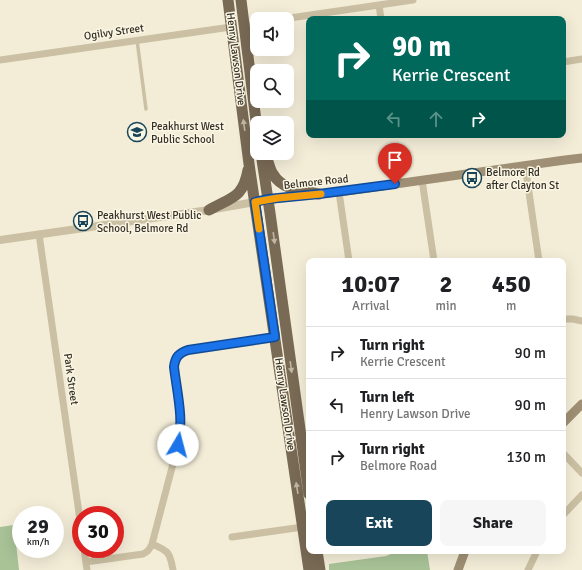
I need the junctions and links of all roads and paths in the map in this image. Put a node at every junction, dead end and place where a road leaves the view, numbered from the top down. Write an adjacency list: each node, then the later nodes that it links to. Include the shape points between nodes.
1 (228, 0): 7 (main road, Henry Lawson Drive)
2 (241, 0): 9 (main road, Henry Lawson Drive)
3 (413, 0): 4 (street)
4 (379, 5): 5 (street); 6 (street)
5 (381, 16)
6 (294, 17)
7 (231, 27): 10 (street, Ogilvy Street); 19 (main road, Henry Lawson Drive, one-way to 7)
8 (250, 28): 9 (street)
9 (245, 33): 15 (main road, Henry Lawson Drive)
10 (136, 40): 12 (street, Ogilvy Street); 14 (lane)
11 (582, 59): 13 (street)
12 (0, 60)
13 (566, 62)
14 (146, 109)
15 (255, 116)
16 (582, 157): 20 (main road, Belmore Road)
17 (262, 160): 24 (main road, Henry Lawson Drive)
18 (267, 160): 23 (main road, via 272,174 288,188)
19 (250, 164): 25 (main road, Henry Lawson Drive); 26 (main road, via 242,190)
20 (526, 165): 21 (main road, Belmore Road); 31 (street)
21 (422, 180): 22 (main road, Belmore Road); 30 (street)
22 (339, 192): 23 (main road, Belmore Road); 29 (street)
23 (319, 194): 24 (main road, Belmore Road)
24 (268, 199): 25 (main road, Belmore Road); 40 (main road, Henry Lawson Drive, one-way to 40)
25 (255, 202): 26 (street, Belmore Road); 34 (main road, Henry Lawson Drive)
26 (209, 210): 27 (street, Belmore Road)
27 (39, 234): 28 (street, Belmore Road); 43 (street, Park Street)
28 (0, 240)
29 (349, 258)
30 (434, 258)
31 (539, 258)
32 (566, 319): 33 (street)
33 (582, 321)
34 (275, 337): 36 (street, via 188,350); 45 (main road, Henry Lawson Drive, one-way to 34)
35 (171, 351): 36 (street)
36 (176, 357): 47 (street, via 174,367 181,418 180,437)
37 (582, 404): 38 (main road)
38 (566, 420)
39 (566, 457): 41 (street)
40 (306, 472)
41 (582, 473)
42 (582, 496): 44 (street)
43 (78, 506)
44 (566, 512)
45 (303, 527): 46 (street); 48 (main road, Henry Lawson Drive)
46 (232, 537)
47 (152, 544): 54 (street, via 143,554); 56 (street, via 168,553)
48 (306, 548)
49 (307, 554): 57 (main road, Henry Lawson Drive)
50 (317, 554): 58 (main road)
51 (464, 554): 59 (main road)
52 (536, 554): 60 (street)
53 (85, 558): 54 (street)
54 (86, 562): 55 (street)
55 (87, 570)
56 (173, 570)
57 (309, 570)
58 (320, 570)
59 (458, 570)
60 (528, 570)

